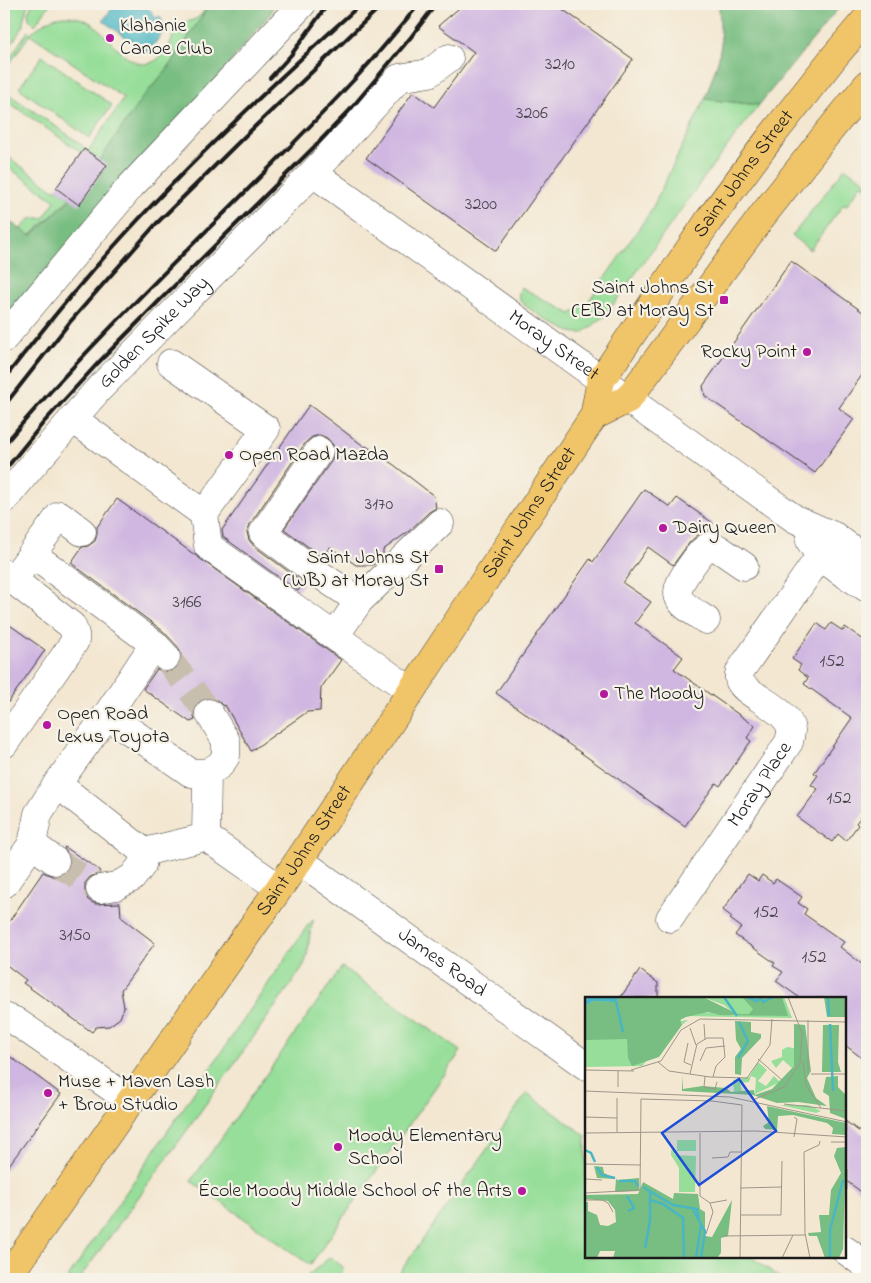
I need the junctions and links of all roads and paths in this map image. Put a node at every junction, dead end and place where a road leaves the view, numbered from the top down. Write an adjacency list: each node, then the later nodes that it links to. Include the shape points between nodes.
1 (302, 4): 6 (street, via 131,186)
2 (867, 18): 8 (main road, Saint Johns Street, via 709,220)
3 (449, 58): 5 (street, Golden Spike Way, via 429,73 399,78)
4 (867, 85): 9 (main road, Saint Johns Street, via 763,215)
5 (313, 173): 8 (street, Moray Street); 11 (street, Golden Spike Way, via 166,320)
6 (4, 338)
7 (171, 363): 14 (street, via 266,429)
8 (601, 380): 9 (street, Moray Street); 10 (main road, Saint Johns Street)
9 (628, 399): 10 (main road, Saint Johns Street); 17 (street, Moray Street, via 795,519)
10 (594, 416): 26 (main road, Saint Johns Street)
11 (73, 419): 13 (street, Golden Spike Way); 14 (street)
12 (319, 451): 23 (street, via 263,533)
13 (4, 500)
14 (204, 514): 25 (street, via 208,546)
15 (440, 523): 23 (street)
16 (82, 532): 18 (street, via 60,516)
17 (827, 546): 19 (street, Moray Street); 22 (street, Moray Street, via 843,573); 40 (street, Moray Place, via 738,676 744,687 785,718 791,730 789,742)
18 (32, 554): 21 (street); 28 (street, via 160,651)
19 (867, 560)
20 (744, 566): 24 (street, via 710,546 703,550 682,579 677,594 680,601)
21 (8, 576): 29 (street, via 72,626 75,641)
22 (867, 588)
23 (359, 601): 25 (street)
24 (706, 620)
25 (335, 636): 26 (street)
26 (411, 691): 35 (main road, Saint Johns Street)
27 (209, 713): 30 (street, via 226,741 226,756 220,765)
28 (107, 715): 30 (street, via 191,773); 31 (street)
29 (4, 744)
30 (207, 773): 32 (street)
31 (57, 784): 33 (street, via 38,814); 34 (street)
32 (206, 837): 34 (street); 38 (street)
33 (32, 844): 36 (street); 37 (street)
34 (144, 852): 39 (street, via 142,865 132,878)
35 (299, 860): 38 (main road, Saint Johns Street); 42 (street, James Road)
36 (55, 861)
37 (4, 884)
38 (279, 888): 43 (main road, Saint Johns Street)
39 (100, 889)
40 (670, 918)
41 (4, 1017): 43 (street, via 15,1021)
42 (585, 1065)
43 (131, 1101): 46 (main road, Saint Johns Street)
44 (846, 1251): 45 (street)
45 (867, 1266)
46 (6, 1279)

